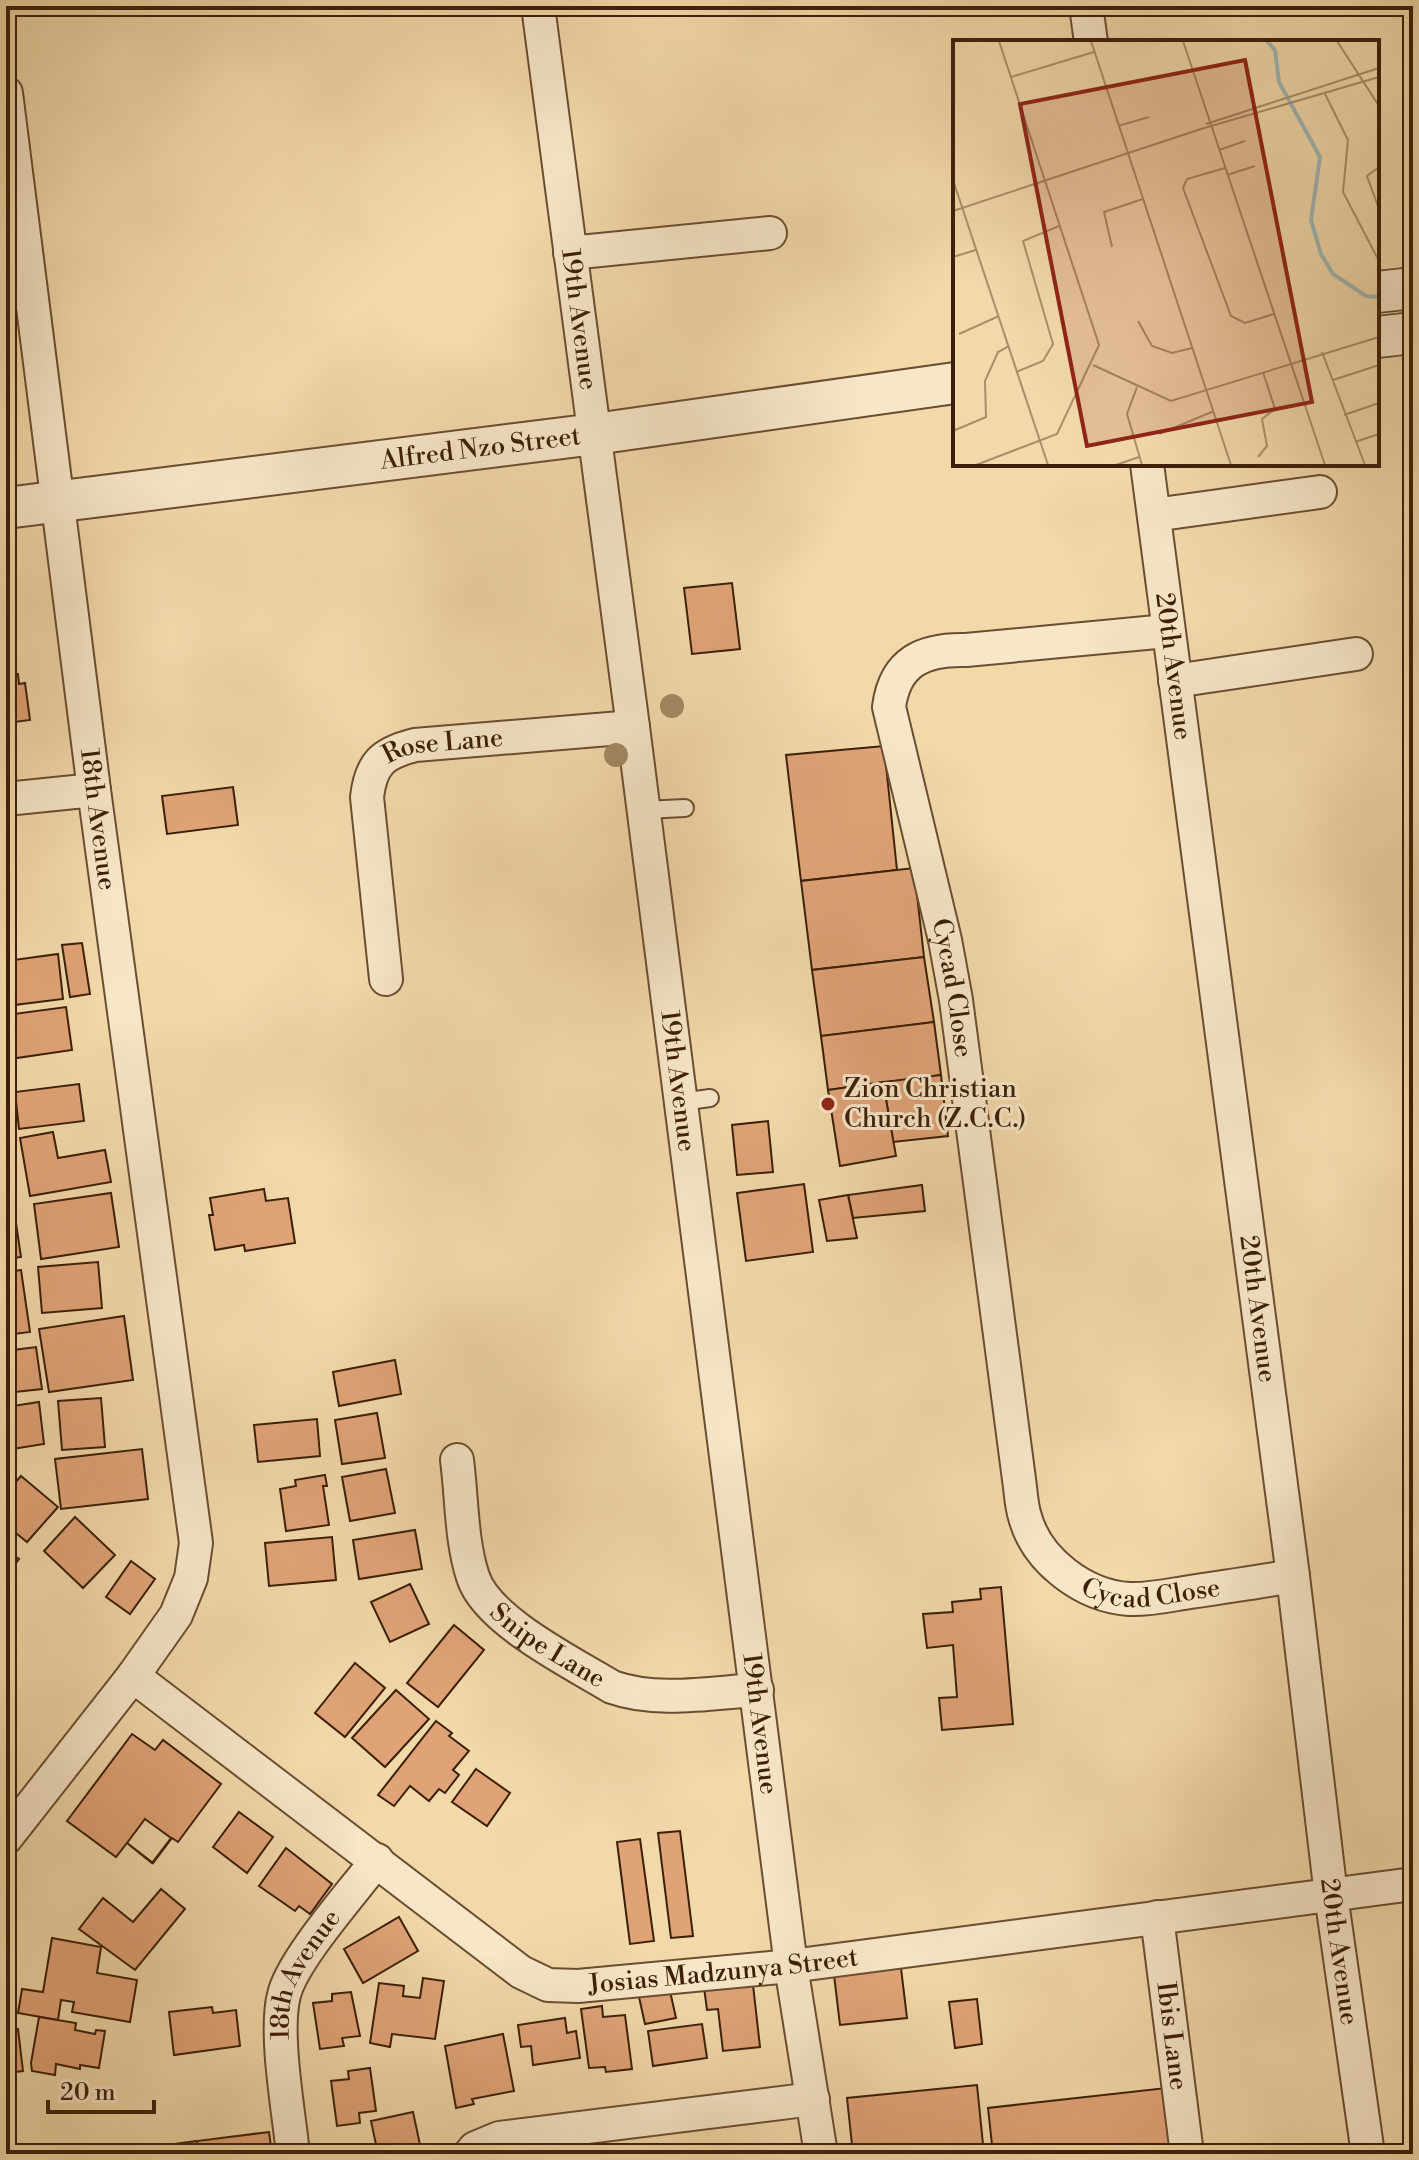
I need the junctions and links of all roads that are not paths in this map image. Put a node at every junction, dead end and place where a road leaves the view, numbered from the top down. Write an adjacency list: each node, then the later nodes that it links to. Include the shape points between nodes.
1 (538, 6): 6 (street, 19th Avenue)
2 (1086, 6): 3 (street)
3 (1091, 40)
4 (6, 93): 15 (street, 18th Avenue)
5 (770, 233): 6 (street)
6 (570, 253): 12 (street, 19th Avenue)
7 (1413, 288): 8 (street)
8 (1379, 292)
9 (1413, 333): 10 (street)
10 (1379, 337)
11 (953, 383): 12 (street, Alfred Nzo Street)
12 (595, 434): 15 (street, Alfred Nzo Street); 21 (street, 19th Avenue)
13 (1147, 466): 17 (street, 20th Avenue)
14 (1320, 492): 17 (street)
15 (57, 502): 16 (street, Alfred Nzo Street); 22 (street, 18th Avenue)
16 (6, 508)
17 (1154, 515): 18 (street, 20th Avenue)
18 (1167, 631): 20 (street, 20th Avenue); 28 (street, Cycad Close, via 925,654 900,675 889,707 956,1000 1020,1487 1033,1538 1064,1572 1107,1596 1145,1599)
19 (1356, 654): 20 (street)
20 (1175, 681): 28 (street, 20th Avenue)
21 (633, 727): 25 (street, 19th Avenue); 26 (street, Rose Lane, via 415,745 381,759 367,797)
22 (94, 790): 23 (street); 29 (street, 18th Avenue, via 196,1543 191,1578 176,1615)
23 (6, 799)
24 (685, 808): 25 (lane)
25 (644, 810): 30 (street, 19th Avenue, via 695,1100)
26 (386, 979)
27 (457, 1460): 30 (street, Snipe Lane, via 473,1579 515,1627 626,1692 659,1696)
28 (1293, 1576): 34 (street, 20th Avenue)
29 (133, 1676): 31 (street); 32 (street, Josias Madzunya Street)
30 (757, 1690): 36 (street, 19th Avenue)
31 (6, 1838)
32 (377, 1860): 36 (street, Josias Madzunya Street, via 521,1972 548,1985); 38 (street, 18th Avenue, via 299,1964 283,1996 281,2034)
33 (1413, 1884): 34 (street, Josias Madzunya Street)
34 (1331, 1895): 35 (street, Josias Madzunya Street); 42 (street, 20th Avenue)
35 (1157, 1917): 36 (street, Josias Madzunya Street); 41 (street, Ibis Lane)
36 (791, 1966): 37 (street, 19th Avenue)
37 (813, 2099): 39 (street, via 499,2138); 40 (street, 19th Avenue)
38 (293, 2154)
39 (470, 2154)
40 (821, 2154)
41 (1187, 2154)
42 (1368, 2154)

